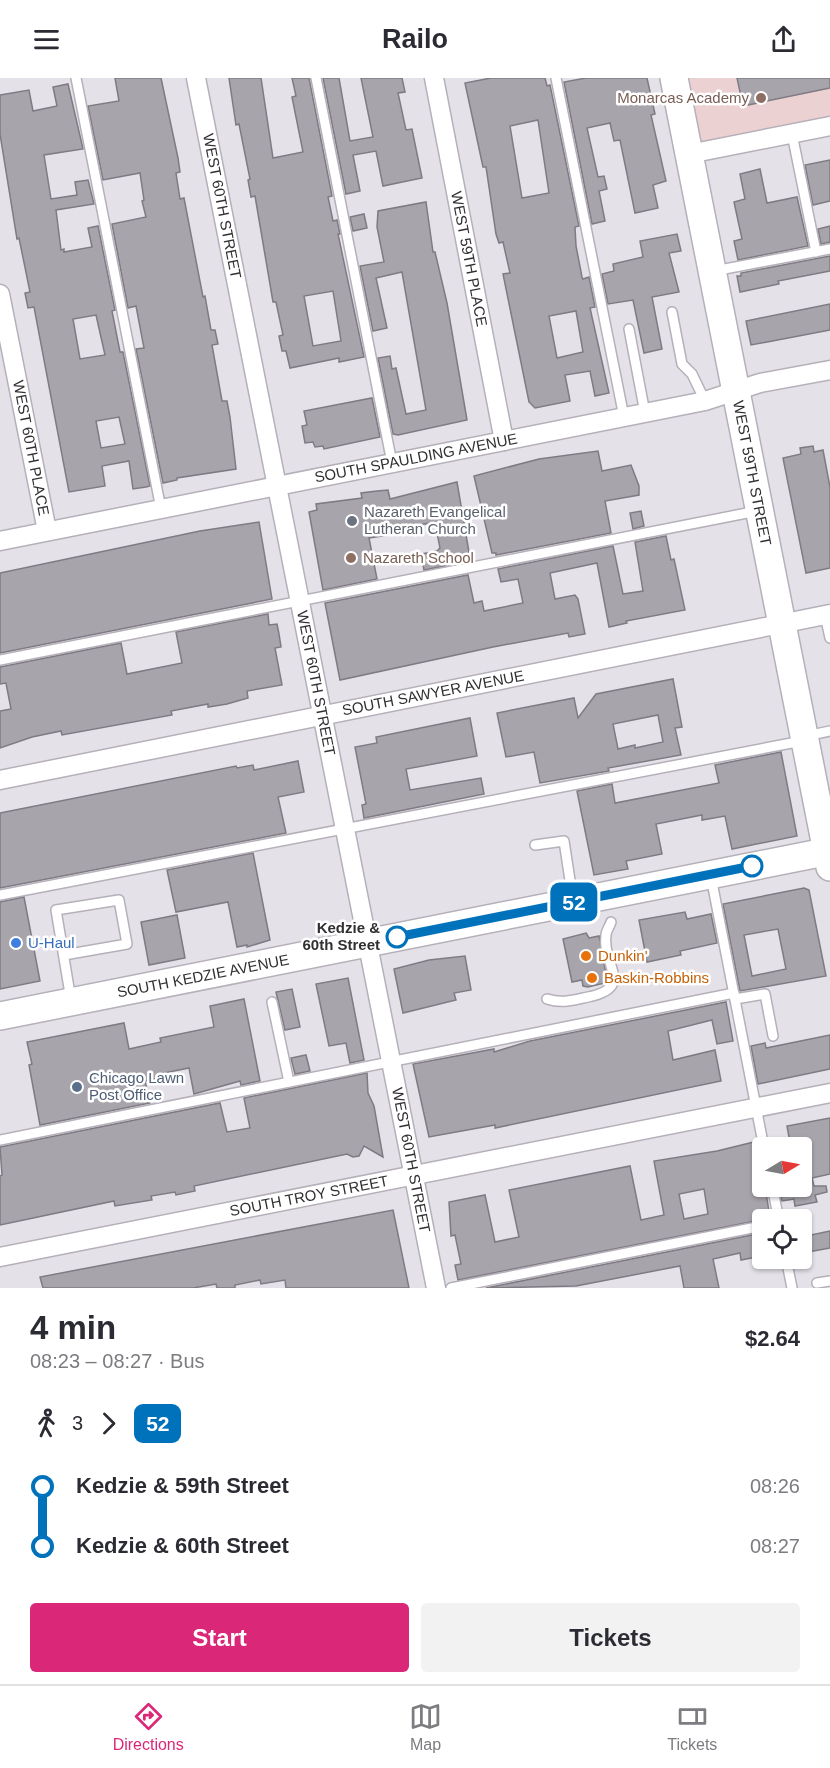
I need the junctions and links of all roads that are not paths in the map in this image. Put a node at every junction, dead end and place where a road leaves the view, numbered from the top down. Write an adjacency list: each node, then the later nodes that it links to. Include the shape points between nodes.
1 (76, 78): 24 (lane)
2 (196, 78): 23 (street, WEST 60TH STREET)
3 (316, 78): 22 (lane)
4 (434, 78): 21 (street, WEST 59TH PLACE)
5 (556, 78): 20 (lane)
6 (674, 78): 9 (main road, WEST 59TH STREET)
7 (830, 126): 8 (street)
8 (792, 134): 9 (street); 11 (lane)
9 (689, 154): 12 (main road, WEST 59TH STREET)
10 (830, 249): 11 (lane)
11 (816, 252): 12 (lane)
12 (712, 271): 17 (main road, WEST 59TH STREET)
13 (0, 294): 26 (street, WEST 60TH PLACE)
14 (672, 312): 18 (lane, via 682,364 692,374)
15 (629, 329): 19 (lane)
16 (830, 370): 17 (street, SOUTH SPAULDING AVENUE)
17 (736, 391): 18 (street, SOUTH SPAULDING AVENUE); 25 (main road, WEST 59TH STREET)
18 (705, 401): 19 (street, SOUTH SPAULDING AVENUE)
19 (645, 413): 20 (street, SOUTH SPAULDING AVENUE)
20 (624, 417): 21 (street, SOUTH SPAULDING AVENUE)
21 (504, 441): 22 (street, SOUTH SPAULDING AVENUE)
22 (392, 463): 23 (street, SOUTH SPAULDING AVENUE)
23 (277, 486): 24 (street, SOUTH SPAULDING AVENUE); 28 (street, WEST 60TH STREET)
24 (161, 509): 26 (street, SOUTH SPAULDING AVENUE)
25 (759, 510): 28 (lane); 30 (main road, WEST 59TH STREET)
26 (47, 531): 27 (street, SOUTH SPAULDING AVENUE)
27 (0, 541)
28 (300, 600): 32 (lane); 33 (street, WEST 60TH STREET)
29 (828, 614): 30 (street, SOUTH SAWYER AVENUE); 31 (lane)
30 (782, 624): 33 (street, SOUTH SAWYER AVENUE); 34 (main road, WEST 59TH STREET)
31 (830, 638)
32 (0, 660)
33 (322, 715): 35 (street, SOUTH SAWYER AVENUE); 36 (street, WEST 60TH STREET)
34 (813, 736): 36 (lane); 38 (main road, WEST 59TH STREET)
35 (0, 780)
36 (345, 829): 40 (lane); 43 (street, WEST 60TH STREET)
37 (535, 846): 41 (lane, via 564,841)
38 (829, 857): 39 (main road, SOUTH KEDZIE AVENUE)
39 (711, 874): 41 (main road, SOUTH KEDZIE AVENUE); 45 (lane)
40 (0, 895)
41 (573, 902): 43 (main road, SOUTH KEDZIE AVENUE)
42 (611, 922): 46 (lane, via 605,936 613,977 610,989 566,1002)
43 (368, 943): 47 (main road, SOUTH KEDZIE AVENUE); 51 (street, WEST 60TH STREET)
44 (64, 955): 44 (lane, via 127,944 119,900 56,910); 47 (lane)
45 (735, 996): 50 (lane, via 765,994); 51 (lane); 54 (lane)
46 (547, 999)
47 (72, 1002): 49 (main road, SOUTH KEDZIE AVENUE)
48 (272, 1002): 52 (lane)
49 (0, 1016)
50 (773, 1036)
51 (391, 1061): 52 (lane); 57 (street, WEST 60TH STREET)
52 (289, 1082): 56 (lane)
53 (830, 1093): 54 (street, SOUTH TROY STREET)
54 (757, 1108): 55 (lane); 57 (street, SOUTH TROY STREET)
55 (762, 1137)
56 (0, 1140)
57 (414, 1175): 59 (street, SOUTH TROY STREET); 63 (street, WEST 60TH STREET)
58 (752, 1228): 64 (lane)
59 (0, 1257)
60 (788, 1269): 65 (lane)
61 (830, 1281): 62 (lane)
62 (817, 1284)
63 (436, 1288)
64 (451, 1288)
65 (792, 1288)

